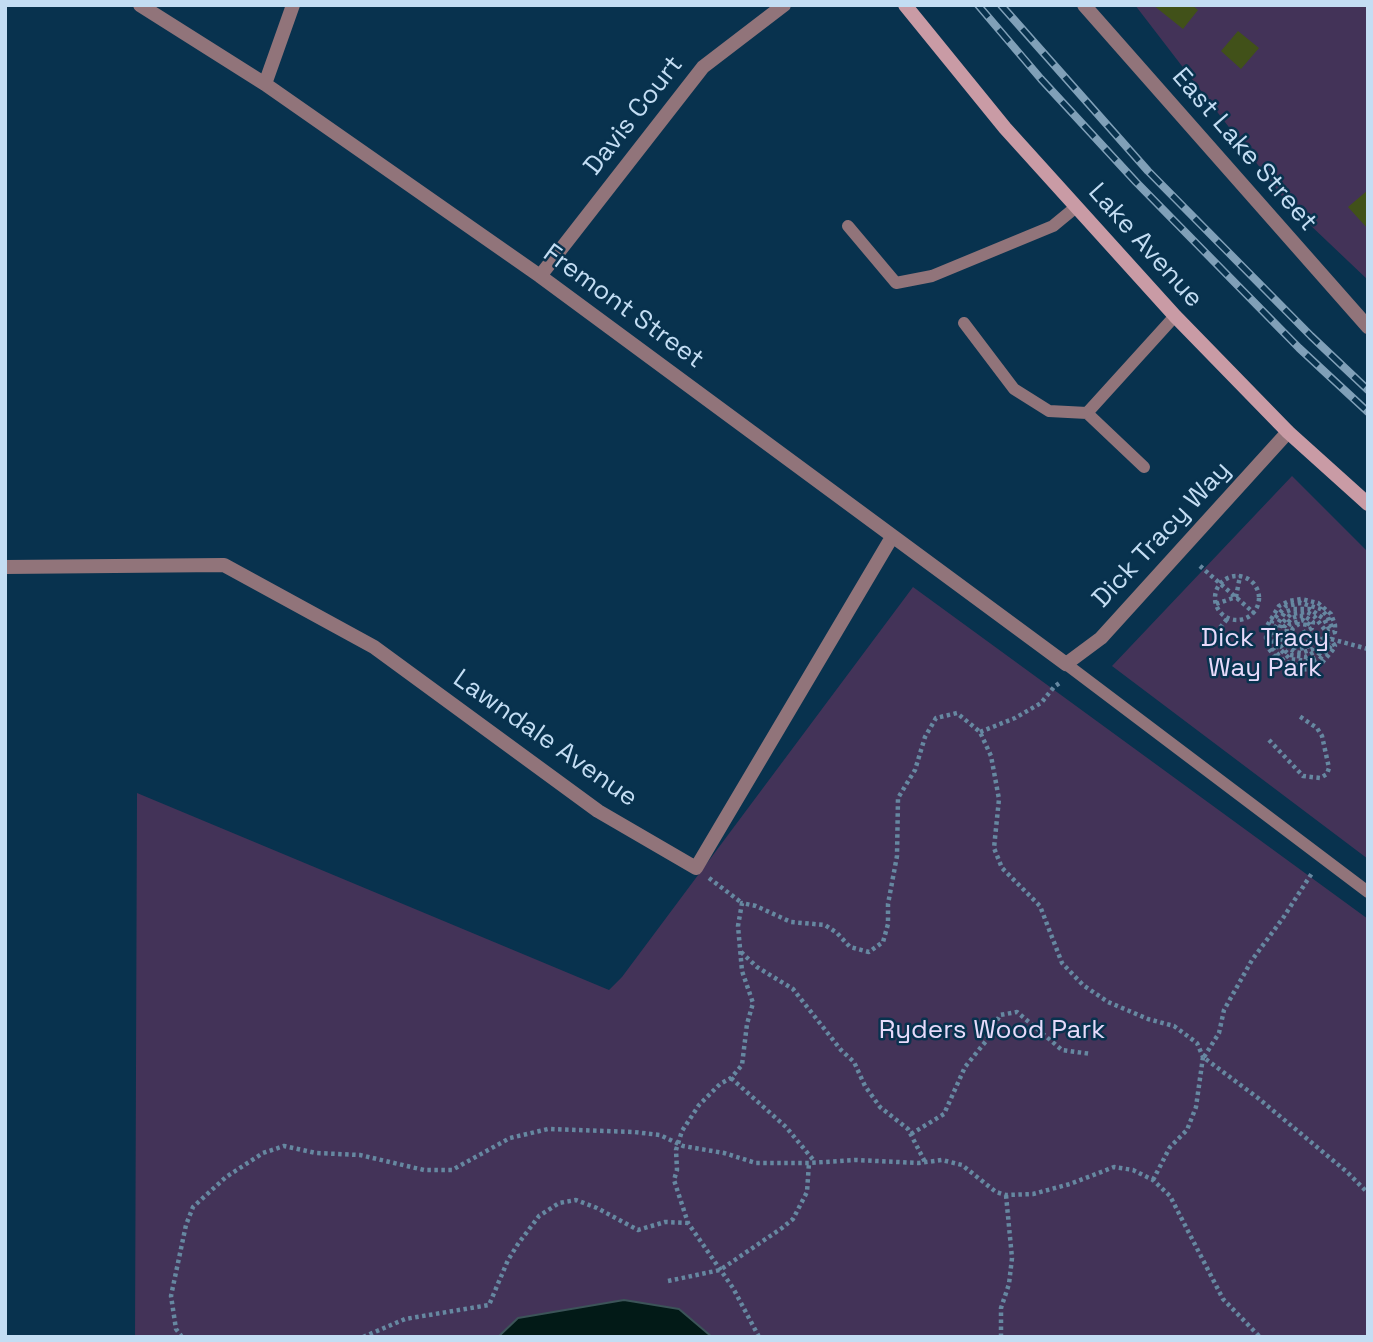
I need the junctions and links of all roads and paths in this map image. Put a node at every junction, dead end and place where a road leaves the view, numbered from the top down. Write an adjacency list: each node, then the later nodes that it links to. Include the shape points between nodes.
1 (140, 5): 6 (street, Fremont Street)
2 (293, 5): 6 (street)
3 (784, 5): 9 (street, Davis Court, via 702,67)
4 (905, 5): 7 (street, Lake Avenue, via 1004,128)
5 (1084, 5): 11 (street, East Lake Street)
6 (265, 84): 9 (street, Fremont Street)
7 (1076, 207): 8 (lane, via 1053,226 932,276 896,284); 12 (street, Lake Avenue)
8 (848, 226)
9 (540, 276): 19 (street, Fremont Street)
10 (1368, 309): 11 (street)
11 (1352, 312): 14 (street, East Lake Street)
12 (1174, 316): 15 (lane); 16 (street, Lake Avenue)
13 (964, 324): 15 (lane, via 1014,389 1048,411)
14 (1368, 327)
15 (1087, 413): 17 (lane)
16 (1288, 432): 18 (street, Lake Avenue); 31 (street, Dick Tracy Way)
17 (1144, 467)
18 (1368, 504)
19 (892, 537): 31 (street, Fremont Street); 35 (street)
20 (1200, 566): 23 (path)
21 (5, 567): 35 (street, Lawndale Avenue, via 224,565 374,647 597,811)
22 (1240, 576): 23 (path); 24 (path); 26 (path, via 1250,580 1258,592)
23 (1220, 584): 24 (path); 25 (path)
24 (1236, 597): 25 (path); 26 (path)
25 (1216, 604): 27 (path)
26 (1254, 613): 27 (path, via 1242,620)
27 (1227, 619): 28 (path)
28 (1216, 633)
29 (1303, 633): 30 (path, via 1313,622 1298,616 1284,627 1283,639 1295,652 1313,649 1318,637 1300,649 1291,646 1286,637 1290,624 1303,620 1310,625 1293,628 1293,640 1305,643 1320,634 1324,639 1318,650 1305,657 1290,655 1280,645 1281,624 1291,614 1314,615 1328,634 1335,632 1331,614 1318,603 1301,598 1279,606 1269,621 1266,638 1280,663 1297,670 1314,667 1328,657 1335,644 1319,660 1304,666 1289,663 1274,650 1272,621 1286,606 1301,603 1317,606 1332,628 1310,609 1285,612 1274,637 1290,659 1317,657 1331,639)
30 (1368, 649)
31 (1071, 668): 33 (path, via 1041,704); 37 (lane)
32 (1299, 716): 34 (path, via 1322,736 1327,774 1303,776)
33 (980, 732): 38 (path, via 957,713 936,718 925,737 915,770 898,798 897,856 883,942 869,952 850,947 825,925 791,922); 41 (path, via 991,756 999,799 994,848 1002,867 1040,906 1062,963 1108,1002 1174,1026 1198,1043)
34 (1269, 740)
35 (696, 868): 38 (path)
36 (1313, 872): 41 (path, via 1252,960)
37 (1368, 892)
38 (742, 903): 39 (path, via 738,926)
39 (741, 952): 42 (path, via 753,1003 742,1065); 43 (path, via 793,989 854,1062 880,1107)
40 (1091, 1054): 43 (path, via 1062,1050 1017,1012 1000,1015 965,1067 944,1114)
41 (1203, 1057): 47 (path, via 1187,1130 1170,1147); 48 (path)
42 (731, 1078): 44 (path, via 699,1105); 46 (path, via 786,1127)
43 (911, 1134): 45 (path)
44 (678, 1143): 46 (path, via 755,1163); 50 (path, via 674,1181); 53 (path, via 634,1132 548,1129 510,1138 453,1170 424,1170 360,1155 285,1146 263,1153 226,1177 193,1207 171,1296)
45 (925, 1162): 46 (path); 49 (path, via 962,1165)
46 (812, 1163): 51 (path, via 807,1192 793,1219)
47 (1153, 1181): 49 (path, via 1133,1170 1114,1167 1033,1194); 57 (path, via 1181,1214 1223,1299)
48 (1368, 1193)
49 (1006, 1195): 56 (path, via 1012,1258 1001,1308)
50 (688, 1223): 51 (path); 54 (path, via 665,1222 638,1230 576,1200 559,1203 539,1216 518,1244 489,1304 405,1319)
51 (720, 1270): 52 (path); 55 (path)
52 (668, 1281)
53 (181, 1337)
54 (363, 1337)
55 (759, 1337)
56 (1001, 1337)
57 (1259, 1337)

